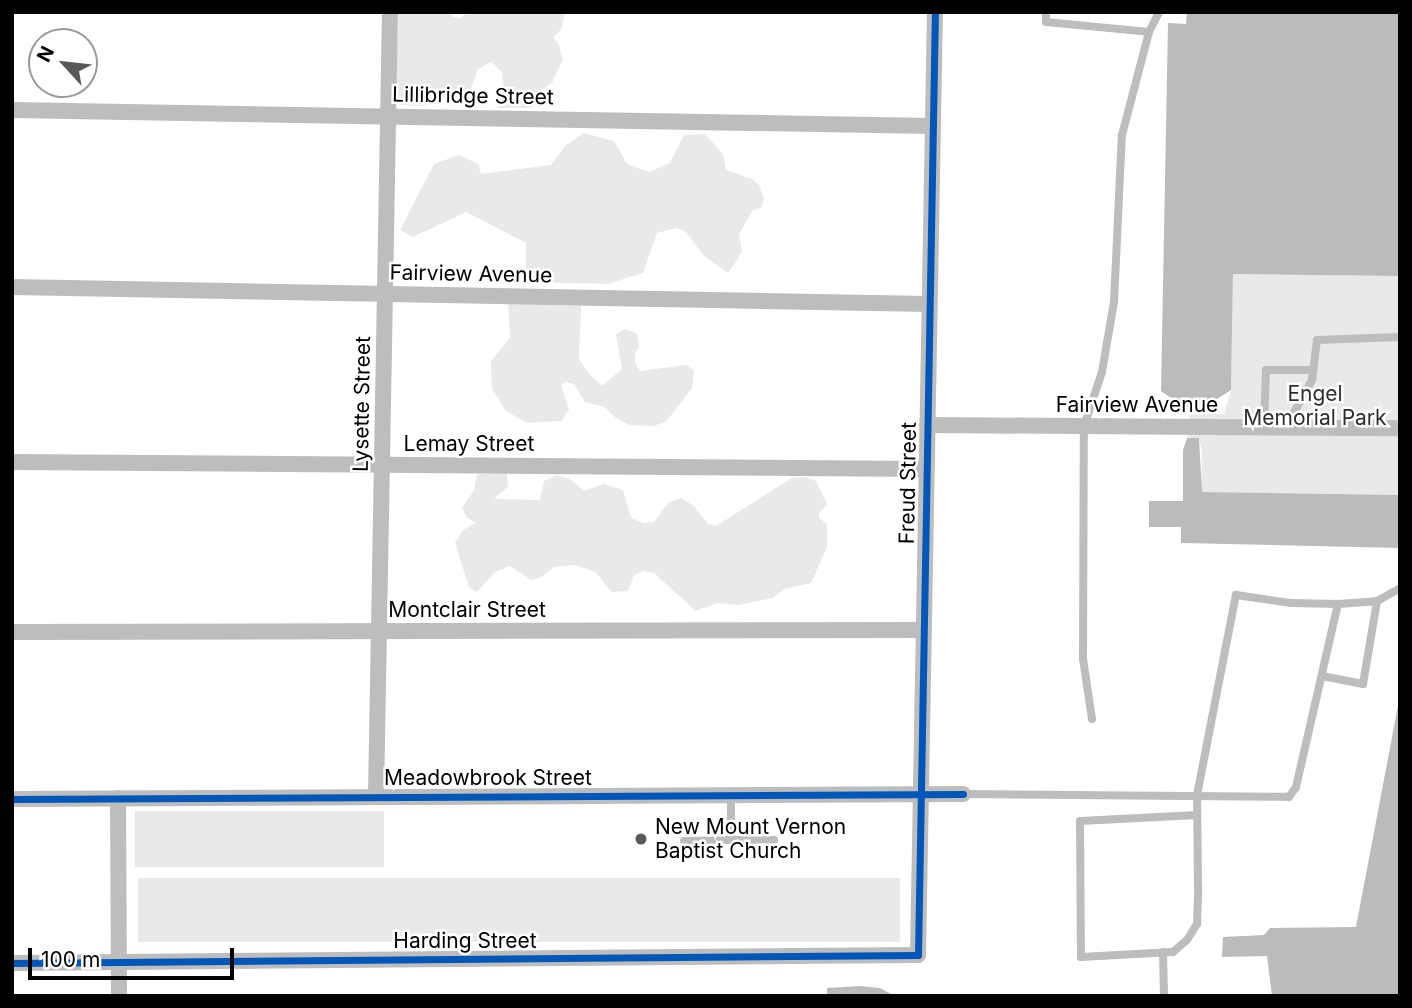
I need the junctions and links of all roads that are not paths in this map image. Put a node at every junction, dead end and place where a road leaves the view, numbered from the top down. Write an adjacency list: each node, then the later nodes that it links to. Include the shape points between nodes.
1 (390, 12): 7 (street, Lysette Street)
2 (934, 12): 8 (street, Freud Street)
3 (1046, 12): 5 (lane, via 1046,22)
4 (1159, 12): 5 (lane)
5 (1149, 32): 15 (lane, via 1122,135 1114,302 1102,372)
6 (12, 110): 7 (street, Lillibridge Street)
7 (388, 115): 8 (street, Lillibridge Street); 10 (street, Lysette Street)
8 (932, 126): 11 (street, Freud Street)
9 (12, 287): 10 (street, Fairview Avenue)
10 (386, 293): 11 (street, Fairview Avenue); 20 (street, Lysette Street)
11 (929, 304): 14 (street, Freud Street)
12 (1400, 337): 13 (lane, via 1317,341)
13 (1313, 370): 16 (lane, via 1266,369); 17 (lane)
14 (927, 425): 15 (street, Fairview Avenue); 21 (street, Freud Street)
15 (1084, 426): 16 (street, Fairview Avenue); 29 (lane, via 1083,659)
16 (1264, 427): 17 (street, Fairview Avenue)
17 (1286, 427): 18 (street, Fairview Avenue)
18 (1400, 428)
19 (12, 463): 20 (street, Lemay Street)
20 (382, 464): 21 (street, Lemay Street); 26 (street, Lysette Street)
21 (926, 469): 25 (street, Freud Street)
22 (1400, 588): 23 (lane)
23 (1377, 601): 24 (lane); 28 (lane, via 1363,684)
24 (1338, 604): 28 (lane); 33 (lane, via 1236,596)
25 (922, 630): 26 (street, Montclair Street); 30 (street, Freud Street)
26 (379, 631): 27 (street, Montclair Street); 34 (street, Lysette Street)
27 (12, 632)
28 (1322, 676): 33 (lane, via 1296,787 1289,797)
29 (1092, 719)
30 (921, 794): 31 (street, Meadowbrook Street); 32 (street, Meadowbrook Street); 42 (street, Freud Street)
31 (963, 794): 33 (lane)
32 (731, 795): 34 (street, Meadowbrook Street); 38 (lane)
33 (1197, 795): 37 (lane)
34 (376, 796): 35 (street, Meadowbrook Street)
35 (118, 798): 36 (street, Meadowbrook Street); 43 (street)
36 (12, 799)
37 (1197, 814): 41 (lane, via 1197,924 1173,952); 41 (lane, via 1080,821 1081,957)
38 (731, 840): 39 (lane); 40 (lane)
39 (774, 840)
40 (684, 841)
41 (1163, 953): 46 (lane)
42 (918, 955): 43 (street, Harding Street)
43 (118, 962): 44 (street, Harding Street); 45 (street)
44 (12, 963)
45 (119, 996)
46 (1164, 996)

